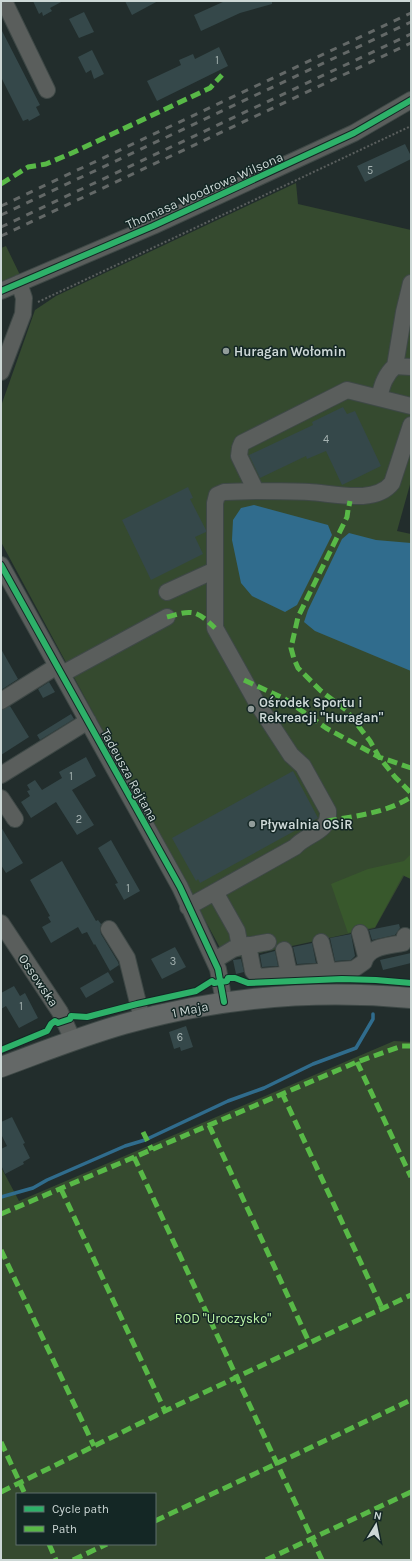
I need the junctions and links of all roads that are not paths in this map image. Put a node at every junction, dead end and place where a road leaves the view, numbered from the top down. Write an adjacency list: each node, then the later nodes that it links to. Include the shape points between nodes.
1 (4, 1): 2 (street)
2 (47, 90)
3 (411, 100): 4 (street, Thomasa Woodrowa Wilsona, via 354,133 153,226)
4 (19, 283): 6 (street, Thomasa Woodrowa Wilsona); 9 (street, via 24,298 23,314)
5 (411, 283): 7 (street)
6 (1, 291)
7 (395, 366): 8 (street); 10 (street, via 388,372)
8 (411, 367)
9 (1, 372)
10 (379, 398): 11 (street); 13 (street, via 347,390 242,443 239,456)
11 (411, 406)
12 (411, 425): 13 (street, via 392,483 382,491 351,497 310,492)
13 (256, 491): 15 (street, via 224,492 217,495)
14 (1, 565): 18 (street, Tadeusza Rejtana)
15 (215, 570): 16 (street); 24 (street, via 215,628 256,703 291,755 303,766 328,810 328,816 325,826 300,841 295,847)
16 (167, 592)
17 (166, 617): 18 (street)
18 (59, 670): 19 (street); 20 (street, Tadeusza Rejtana)
19 (1, 701)
20 (88, 721): 21 (street); 25 (street, Tadeusza Rejtana, via 180,887)
21 (1, 775)
22 (1, 798): 23 (street)
23 (14, 819)
24 (215, 892): 25 (street); 32 (street)
25 (188, 907): 35 (street, Tadeusza Rejtana)
26 (2, 927): 41 (street, Ossowska, via 60,1012)
27 (109, 929): 40 (street, via 127,958)
28 (360, 933): 34 (street)
29 (405, 936): 34 (street, via 403,943 376,949)
30 (268, 942): 32 (street)
31 (321, 942): 36 (street)
32 (244, 946): 35 (street, via 233,949); 37 (street, via 253,971 258,976)
33 (284, 950): 37 (street)
34 (366, 956): 36 (street, via 364,962 354,969)
35 (215, 960): 39 (street, Tadeusza Rejtana)
36 (328, 971): 37 (street)
37 (289, 974)
38 (411, 998): 39 (main road, 1 Maja, via 367,995 304,996)
39 (224, 1002): 40 (main road, 1 Maja)
40 (142, 1019): 41 (main road, 1 Maja)
41 (73, 1040): 42 (main road, 1 Maja)
42 (1, 1067)

